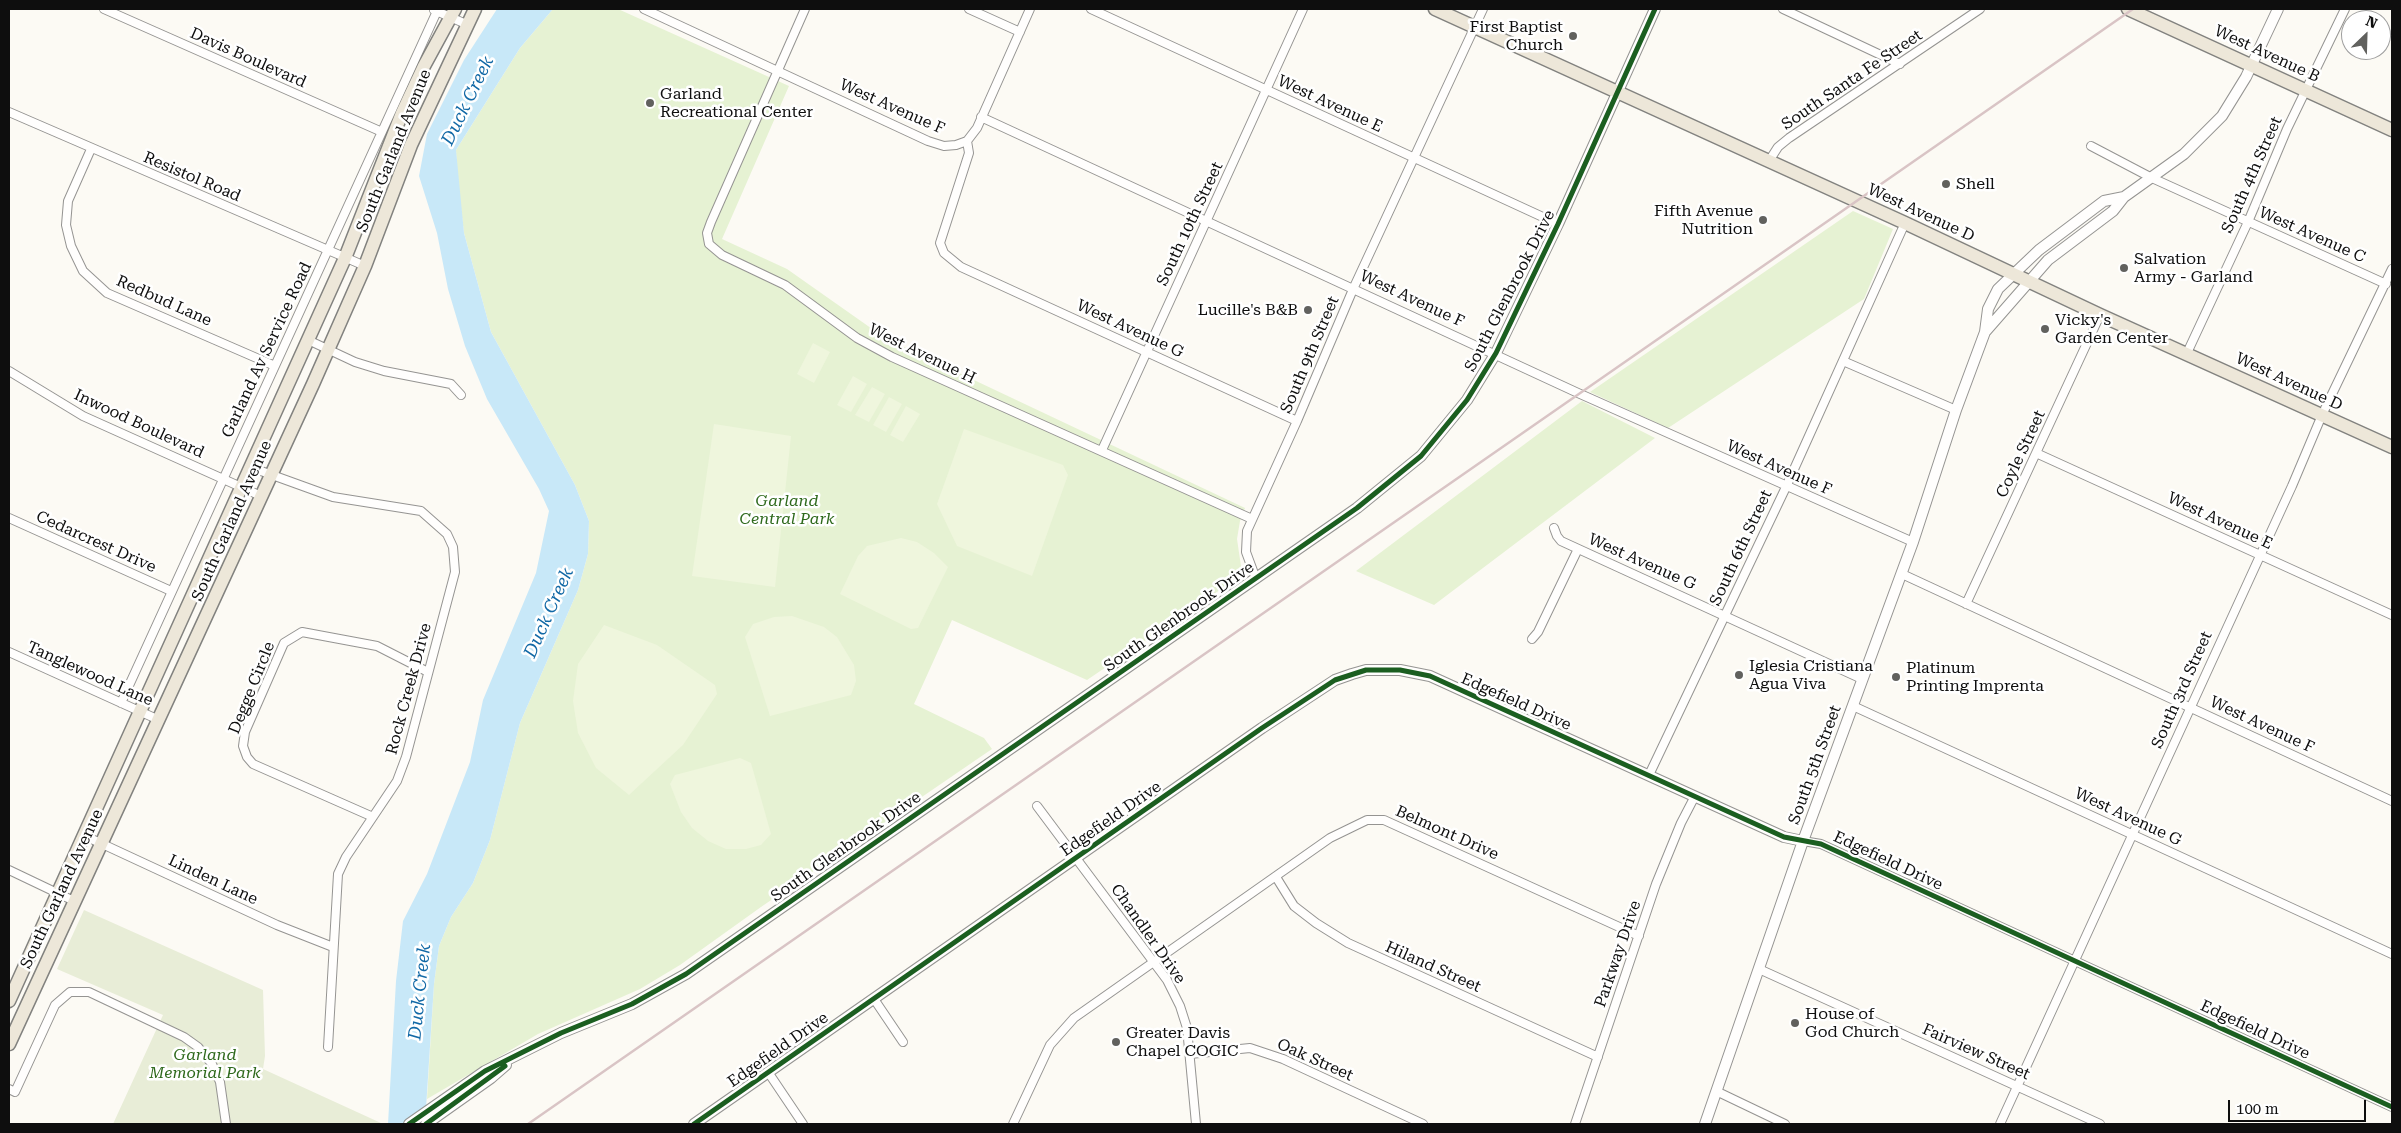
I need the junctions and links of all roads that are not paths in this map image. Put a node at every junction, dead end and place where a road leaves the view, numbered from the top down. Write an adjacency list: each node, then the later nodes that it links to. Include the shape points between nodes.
1 (104, 9): 31 (street, Davis Boulevard)
2 (436, 9): 18 (street); 31 (street, Garland Av Service Road)
3 (476, 9): 19 (main road, South Garland Avenue)
4 (647, 9): 24 (street, West Avenue F)
5 (805, 9): 24 (street)
6 (969, 9): 21 (street)
7 (1030, 9): 21 (street)
8 (1091, 9): 25 (street, West Avenue E)
9 (1303, 9): 25 (street, South 10th Street)
10 (1435, 9): 20 (main road, West Avenue D)
11 (1482, 9): 20 (street, South 9th Street)
12 (1655, 9): 27 (street, South Glenbrook Drive)
13 (1783, 9): 22 (street)
14 (1980, 9): 22 (street, South Santa Fe Street)
15 (2128, 9): 23 (main road, West Avenue B)
16 (2278, 9): 23 (street, South 5th Street)
17 (2344, 9): 26 (street, South 4th Street)
18 (452, 12): 19 (street); 44 (main road, South Garland Avenue, via 402,113)
19 (466, 24): 45 (main road, South Garland Avenue, via 411,145)
20 (1474, 27): 27 (main road, West Avenue D); 35 (street, South 9th Street)
21 (1020, 32): 29 (street)
22 (1900, 64): 36 (street, South Santa Fe Street, via 1789,138)
23 (2252, 65): 26 (main road, West Avenue B); 37 (street, South 5th Street, via 2222,116 2197,142)
24 (778, 71): 32 (street, West Avenue F, via 944,146); 66 (street, West Avenue H, via 711,222 707,233 709,244 722,255 786,285 857,338 892,357)
25 (1266, 89): 35 (street, West Avenue E); 39 (street, South 10th Street)
26 (2306, 90): 30 (main road, West Avenue B); 40 (street, South 4th Street)
27 (1617, 92): 36 (main road, West Avenue D); 42 (street, South Glenbrook Drive)
28 (9, 112): 34 (street, Resistol Road)
29 (981, 116): 32 (street); 39 (street, West Avenue F)
30 (2392, 130)
31 (382, 132): 43 (street, Garland Av Service Road)
32 (967, 141): 55 (street, West Avenue G, via 969,153 940,243 944,253 952,261)
33 (2092, 146): 37 (street, West Avenue C)
34 (90, 149): 43 (street, Resistol Road); 59 (street, Redbud Lane, via 68,201 66,225 71,246 83,271 107,293)
35 (1415, 158): 42 (street, West Avenue E); 50 (street, South 9th Street)
36 (1769, 161): 41 (main road, West Avenue D)
37 (2152, 178): 38 (street, South 5th Street); 40 (street, West Avenue C)
38 (2124, 197): 47 (street, South 5th Street, via 2104,201); 48 (street, South 5th Street, via 2113,211 2048,260)
39 (1207, 220): 50 (street, West Avenue F); 55 (street, South 10th Street)
40 (2248, 222): 49 (street, West Avenue C); 57 (street, South 4th Street)
41 (1905, 223): 47 (main road, West Avenue D); 58 (street, South 6th Street)
42 (1558, 224): 56 (street, South Glenbrook Drive)
43 (328, 251): 44 (street, Resistol Road); 59 (street, Garland Av Service Road)
44 (345, 258): 45 (street, Resistol Road); 53 (main road, South Garland Avenue)
45 (365, 266): 54 (main road, South Garland Avenue)
46 (2392, 269): 49 (street, South 3rd Street)
47 (2013, 273): 48 (main road, West Avenue D); 52 (street, South 5th Street, via 1998,289 1988,309)
48 (2028, 280): 51 (main road, West Avenue D); 52 (street, South 5th Street)
49 (2386, 284): 63 (street, South 3rd Street)
50 (1354, 287): 56 (street, West Avenue F); 64 (street, South 9th Street)
51 (2100, 315): 57 (main road, West Avenue D); 67 (street, Coyle Street)
52 (1985, 332): 62 (street, South 5th Street)
53 (308, 340): 54 (street); 68 (main road, South Garland Avenue)
54 (328, 348): 61 (street, via 355,362 384,371 451,384); 69 (main road, South Garland Avenue)
55 (1146, 351): 64 (street, West Avenue G); 66 (street, South 10th Street)
56 (1496, 353): 72 (street, West Avenue F); 81 (street, South Glenbrook Drive, via 1467,400 1420,456 1358,508)
57 (2187, 353): 63 (main road, West Avenue D)
58 (1842, 360): 62 (street); 72 (street, South 6th Street)
59 (275, 366): 70 (street, Garland Av Service Road)
60 (9, 371): 70 (street, Inwood Boulevard, via 83,416)
61 (461, 395)
62 (1956, 410): 77 (street, South 5th Street)
63 (2322, 415): 65 (main road, West Avenue D); 79 (street, South 3rd Street)
64 (1297, 421): 75 (street, South 9th Street)
65 (2392, 446)
66 (1102, 450): 75 (street, West Avenue H)
67 (2036, 453): 79 (street, West Avenue E); 83 (street, Coyle Street)
68 (250, 467): 69 (street, Rock Creek Drive); 71 (main road, South Garland Avenue)
69 (270, 476): 73 (main road, South Garland Avenue); 88 (street, Rock Creek Drive, via 333,497 421,511 447,534 453,547 455,569)
70 (223, 478): 71 (street, Inwood Boulevard); 82 (street, Garland Av Service Road)
71 (241, 486): 73 (street, Inwood Boulevard); 93 (main road, South Garland Avenue)
72 (1786, 487): 77 (street, West Avenue F); 84 (street, South 6th Street)
73 (261, 496): 94 (main road, South Garland Avenue)
74 (9, 518): 82 (street, Cedarcrest Drive)
75 (1252, 520): 81 (street, South 9th Street, via 1246,552)
76 (1554, 528): 78 (street, West Avenue G, via 1562,541)
77 (1913, 542): 80 (street, South 5th Street)
78 (1578, 549): 84 (street, West Avenue G); 86 (street)
79 (2259, 555): 85 (street, West Avenue E); 92 (street, South 3rd Street)
80 (1902, 574): 83 (street, West Avenue F); 89 (street, South 5th Street)
81 (1256, 579): 126 (street, South Glenbrook Drive, via 686,974 632,1004 561,1033 485,1071)
82 (171, 591): 90 (street, Garland Av Service Road)
83 (1966, 604): 92 (street, West Avenue F)
84 (1725, 615): 89 (street, West Avenue G); 95 (street, South 6th Street)
85 (2392, 615)
86 (1532, 639)
87 (9, 652): 90 (street, Tanglewood Lane)
88 (428, 672): 99 (street, Rock Creek Drive, via 406,758 397,781); 99 (street, Degge Circle, via 376,646 302,632 284,643 245,732 243,746 253,764)
89 (1862, 679): 91 (street, South 5th Street)
90 (120, 704): 93 (street, Tanglewood Lane)
91 (1853, 706): 100 (street, West Avenue G); 102 (street, South 5th Street)
92 (2189, 706): 97 (street, West Avenue F); 100 (street, South 3rd Street)
93 (139, 711): 94 (street, Tanglewood Lane); 101 (main road, South Garland Avenue)
94 (159, 720): 103 (main road, South Garland Avenue)
95 (1649, 775): 96 (street, Edgefield Drive); 104 (street, Edgefield Drive, via 1430,676 1400,670 1366,670 1335,680)
96 (1695, 796): 102 (street, Edgefield Drive, via 1784,838); 109 (street, Parkway Drive, via 1681,823)
97 (2392, 801)
98 (1037, 806): 104 (street, Chandler Drive)
99 (373, 817): 110 (street, Rock Creek Drive, via 338,874)
100 (2132, 834): 111 (street, West Avenue G); 112 (street, South 3rd Street)
101 (82, 835): 103 (street, Linden Lane); 107 (main road, South Garland Avenue)
102 (1803, 841): 112 (street, Edgefield Drive, via 1821,844); 114 (street, South 5th Street)
103 (101, 843): 108 (main road, South Garland Avenue); 110 (street, Linden Lane, via 277,925)
104 (1076, 858): 113 (street, Chandler Drive); 115 (street, Edgefield Drive)
105 (9, 870): 107 (street)
106 (1276, 877): 109 (street, Belmont Drive, via 1355,824 1384,820); 113 (street, Belmont Drive); 121 (street, Hiland Street, via 1294,906 1348,943)
107 (56, 892): 108 (street); 116 (main road, South Garland Avenue)
108 (74, 901): 118 (main road, South Garland Avenue)
109 (1639, 936): 121 (street, Parkway Drive)
110 (332, 947): 119 (street, Rock Creek Drive)
111 (2392, 954)
112 (2074, 960): 123 (street, South 3rd Street); 127 (street, Edgefield Drive)
113 (1153, 962): 120 (street, Chandler Drive, via 1167,980 1180,1006); 133 (street, Belmont Drive, via 1074,1018 1050,1045)
114 (1759, 969): 123 (street, Fairview Street); 125 (street, South 5th Street)
115 (874, 999): 117 (street); 122 (street, Edgefield Drive)
116 (9, 1001)
117 (903, 1042)
118 (9, 1044)
119 (328, 1047)
120 (1190, 1054): 134 (street, Chandler Drive); 135 (street, Oak Street, via 1250,1048 1283,1059)
121 (1598, 1057): 136 (street, Parkway Drive)
122 (768, 1072): 131 (street, Edgefield Drive); 132 (street)
123 (2018, 1086): 139 (street, South 3rd Street); 140 (street, Fairview Street)
124 (9, 1089): 128 (street, via 15,1092 55,1005 70,992 90,992 184,1037 198,1047 212,1064 220,1082)
125 (1716, 1091): 137 (street, South 5th Street); 138 (street)
126 (459, 1095): 129 (street, South Glenbrook Drive); 130 (street, South Glenbrook Drive)
127 (2392, 1107)
128 (226, 1124)
129 (409, 1124)
130 (426, 1124)
131 (694, 1124)
132 (803, 1124)
133 (1013, 1124)
134 (1196, 1124)
135 (1423, 1124)
136 (1575, 1124)
137 (1705, 1124)
138 (1785, 1124)
139 (2000, 1124)
140 (2100, 1124)

